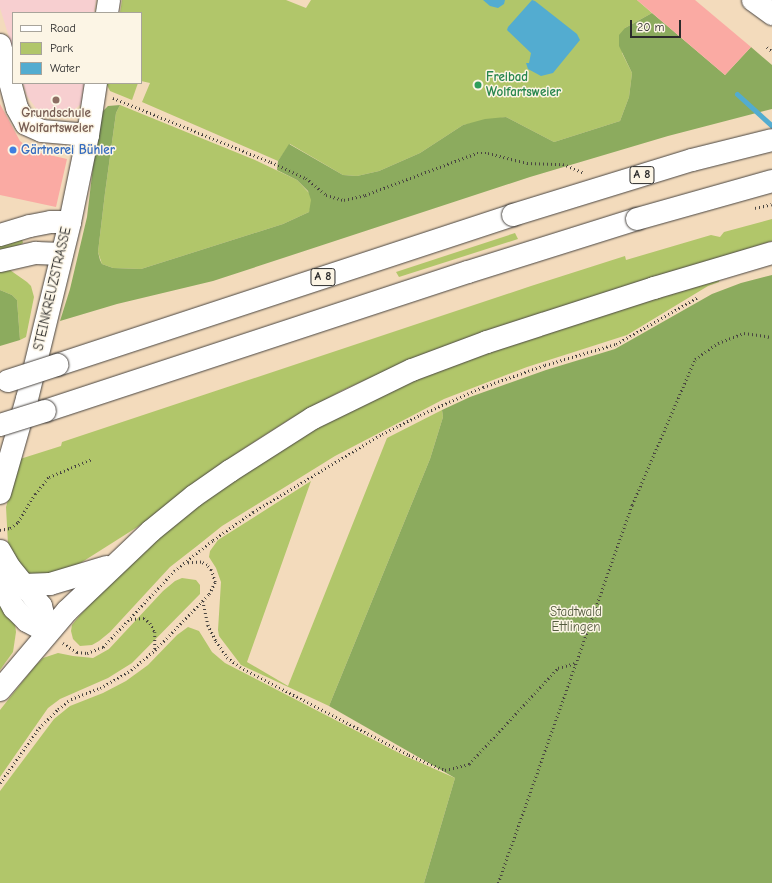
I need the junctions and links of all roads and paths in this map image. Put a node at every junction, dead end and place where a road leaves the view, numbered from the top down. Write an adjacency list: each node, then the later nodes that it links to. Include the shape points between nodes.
1 (109, 0): 3 (main road)
2 (753, 0): 4 (main road)
3 (107, 12)
4 (772, 14)
5 (0, 45): 9 (main road, via 17,108 26,124 42,131)
6 (767, 47): 7 (path)
7 (772, 51)
8 (95, 88): 9 (main road, STEINKREUZSTRASSE); 11 (path, via 112,98 271,162 306,178 326,195 344,200 365,195 477,153 488,153 527,163)
9 (88, 135): 13 (main road, STEINKREUZSTRASSE)
10 (772, 140): 20 (main road, A 8, bridge, via 684,163 513,215)
11 (563, 164)
12 (772, 181): 21 (main road, bridge, via 475,269)
13 (70, 222): 14 (main road, via 51,222); 16 (main road, STEINKREUZSTRASSE)
14 (0, 235)
15 (772, 253): 27 (main road, via 487,342 384,383 313,418 230,471 171,514)
16 (62, 254): 17 (main road, via 36,253); 23 (main road, STEINKREUZSTRASSE, via 27,399)
17 (0, 261)
18 (700, 296): 26 (path, via 616,344 544,365 489,385 395,428 253,512)
19 (772, 337): 34 (path, via 744,333 718,344 695,359 632,505)
20 (4, 382)
21 (0, 425)
22 (92, 459): 24 (path, via 49,477 18,522 10,528)
23 (0, 493)
24 (0, 530)
25 (0, 551): 29 (main road)
26 (186, 563): 30 (path, via 201,562 211,570 215,582); 31 (path, via 174,571)
27 (114, 565): 29 (main road, via 50,584); 32 (main road)
28 (0, 583): 32 (main road, via 14,608 27,621)
29 (24, 585): 32 (main road, via 41,606)
30 (203, 601): 33 (path); 34 (path, via 208,625 216,640 227,657 240,667 409,755 445,770 469,764 558,668)
31 (130, 619): 32 (path, via 104,647 87,653 72,649); 33 (path, via 144,618 150,622 155,632)
32 (48, 632): 35 (main road)
33 (155, 650): 36 (path, via 115,681 71,699 58,709 39,728)
34 (575, 663): 37 (path)
35 (0, 690)
36 (0, 783)
37 (498, 883)

